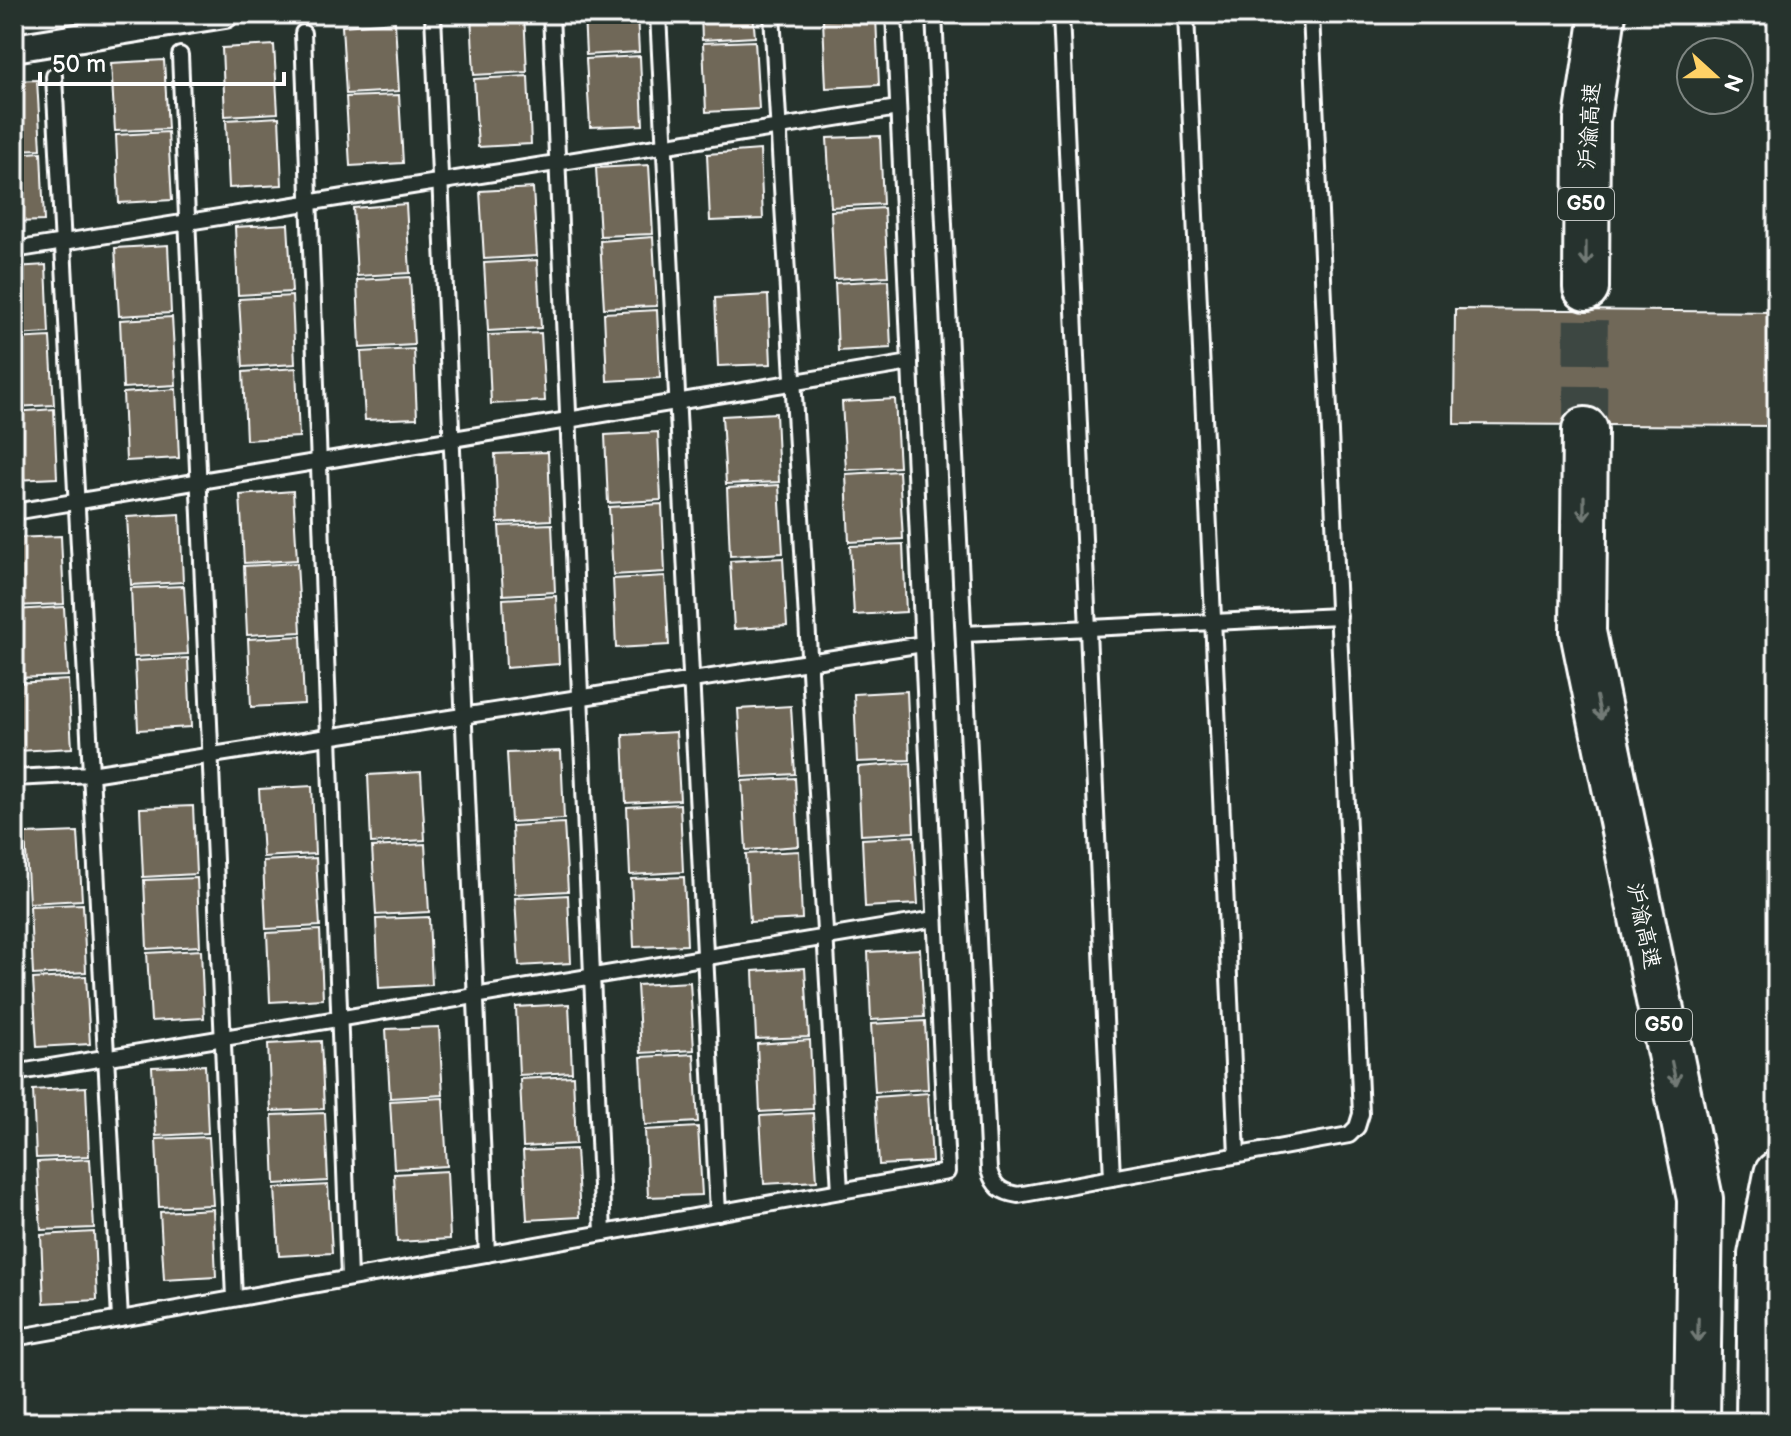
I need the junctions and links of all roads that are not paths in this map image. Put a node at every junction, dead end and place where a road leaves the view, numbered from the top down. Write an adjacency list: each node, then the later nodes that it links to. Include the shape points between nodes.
1 (225, 14): 13 (street)
2 (433, 14): 20 (lane)
3 (551, 14): 19 (lane)
4 (658, 14): 18 (lane)
5 (772, 14): 17 (lane)
6 (894, 14): 16 (lane)
7 (934, 14): 39 (lane)
8 (1061, 14): 38 (lane)
9 (1186, 14): 37 (lane)
10 (1311, 14): 36 (lane)
11 (1603, 14): 25 (highway, 沪渝高速 / G50, one-way to 25, via 1587,120)
12 (303, 33): 21 (lane)
13 (14, 48)
14 (180, 55): 22 (lane)
15 (54, 76): 23 (lane)
16 (898, 108): 17 (lane); 26 (lane)
17 (778, 126): 18 (lane); 27 (lane)
18 (664, 145): 19 (lane); 28 (lane)
19 (557, 162): 20 (lane); 29 (lane)
20 (440, 181): 21 (lane); 31 (lane)
21 (309, 202): 22 (lane); 32 (lane)
22 (187, 222): 23 (lane); 33 (lane)
23 (63, 242): 24 (lane); 34 (lane)
24 (14, 250)
25 (1586, 288)
26 (910, 363): 27 (lane); 40 (lane)
27 (793, 383): 28 (lane); 41 (lane)
28 (677, 402): 29 (lane); 42 (lane)
29 (568, 420): 31 (lane); 43 (lane)
30 (1585, 430): 69 (highway, 沪渝高速 / G50, one-way to 69, via 1583,632 1700,1199)
31 (451, 439): 32 (lane); 44 (lane)
32 (319, 461): 33 (lane); 45 (lane)
33 (199, 481): 34 (lane); 46 (lane)
34 (77, 501): 35 (lane); 47 (lane)
35 (14, 512)
36 (1339, 616): 37 (lane); 58 (lane, via 1361,1114 1349,1135)
37 (1213, 622): 38 (lane); 58 (lane)
38 (1088, 628): 39 (lane); 60 (lane)
39 (964, 634): 60 (lane, via 989,1170 993,1184 1018,1195)
40 (923, 644): 41 (lane); 49 (lane)
41 (809, 661): 42 (lane); 50 (lane)
42 (691, 680): 43 (lane); 51 (lane)
43 (580, 697): 44 (lane); 52 (lane)
44 (464, 716): 45 (lane); 53 (lane)
45 (329, 737): 46 (lane); 54 (lane)
46 (211, 756): 47 (lane); 55 (lane)
47 (91, 774): 48 (lane); 56 (lane)
48 (14, 778)
49 (935, 919): 50 (lane); 61 (lane, via 947,1172)
50 (825, 937): 51 (lane); 61 (lane)
51 (705, 957): 52 (lane); 62 (lane)
52 (592, 976): 53 (lane); 63 (lane)
53 (475, 996): 54 (lane); 64 (lane)
54 (339, 1018): 55 (lane); 65 (lane)
55 (223, 1038): 56 (lane); 66 (lane)
56 (106, 1058): 57 (lane); 67 (lane)
57 (14, 1073)
58 (1237, 1155): 60 (lane)
59 (1777, 1174): 70 (highway, via 1761,1255)
60 (1112, 1178)
61 (840, 1191): 62 (lane)
62 (718, 1213): 63 (lane)
63 (603, 1233): 64 (lane)
64 (487, 1254): 65 (lane)
65 (349, 1278): 66 (lane)
66 (234, 1298): 67 (lane)
67 (120, 1319): 68 (lane)
68 (14, 1338)
69 (1697, 1422)
70 (1759, 1422)

